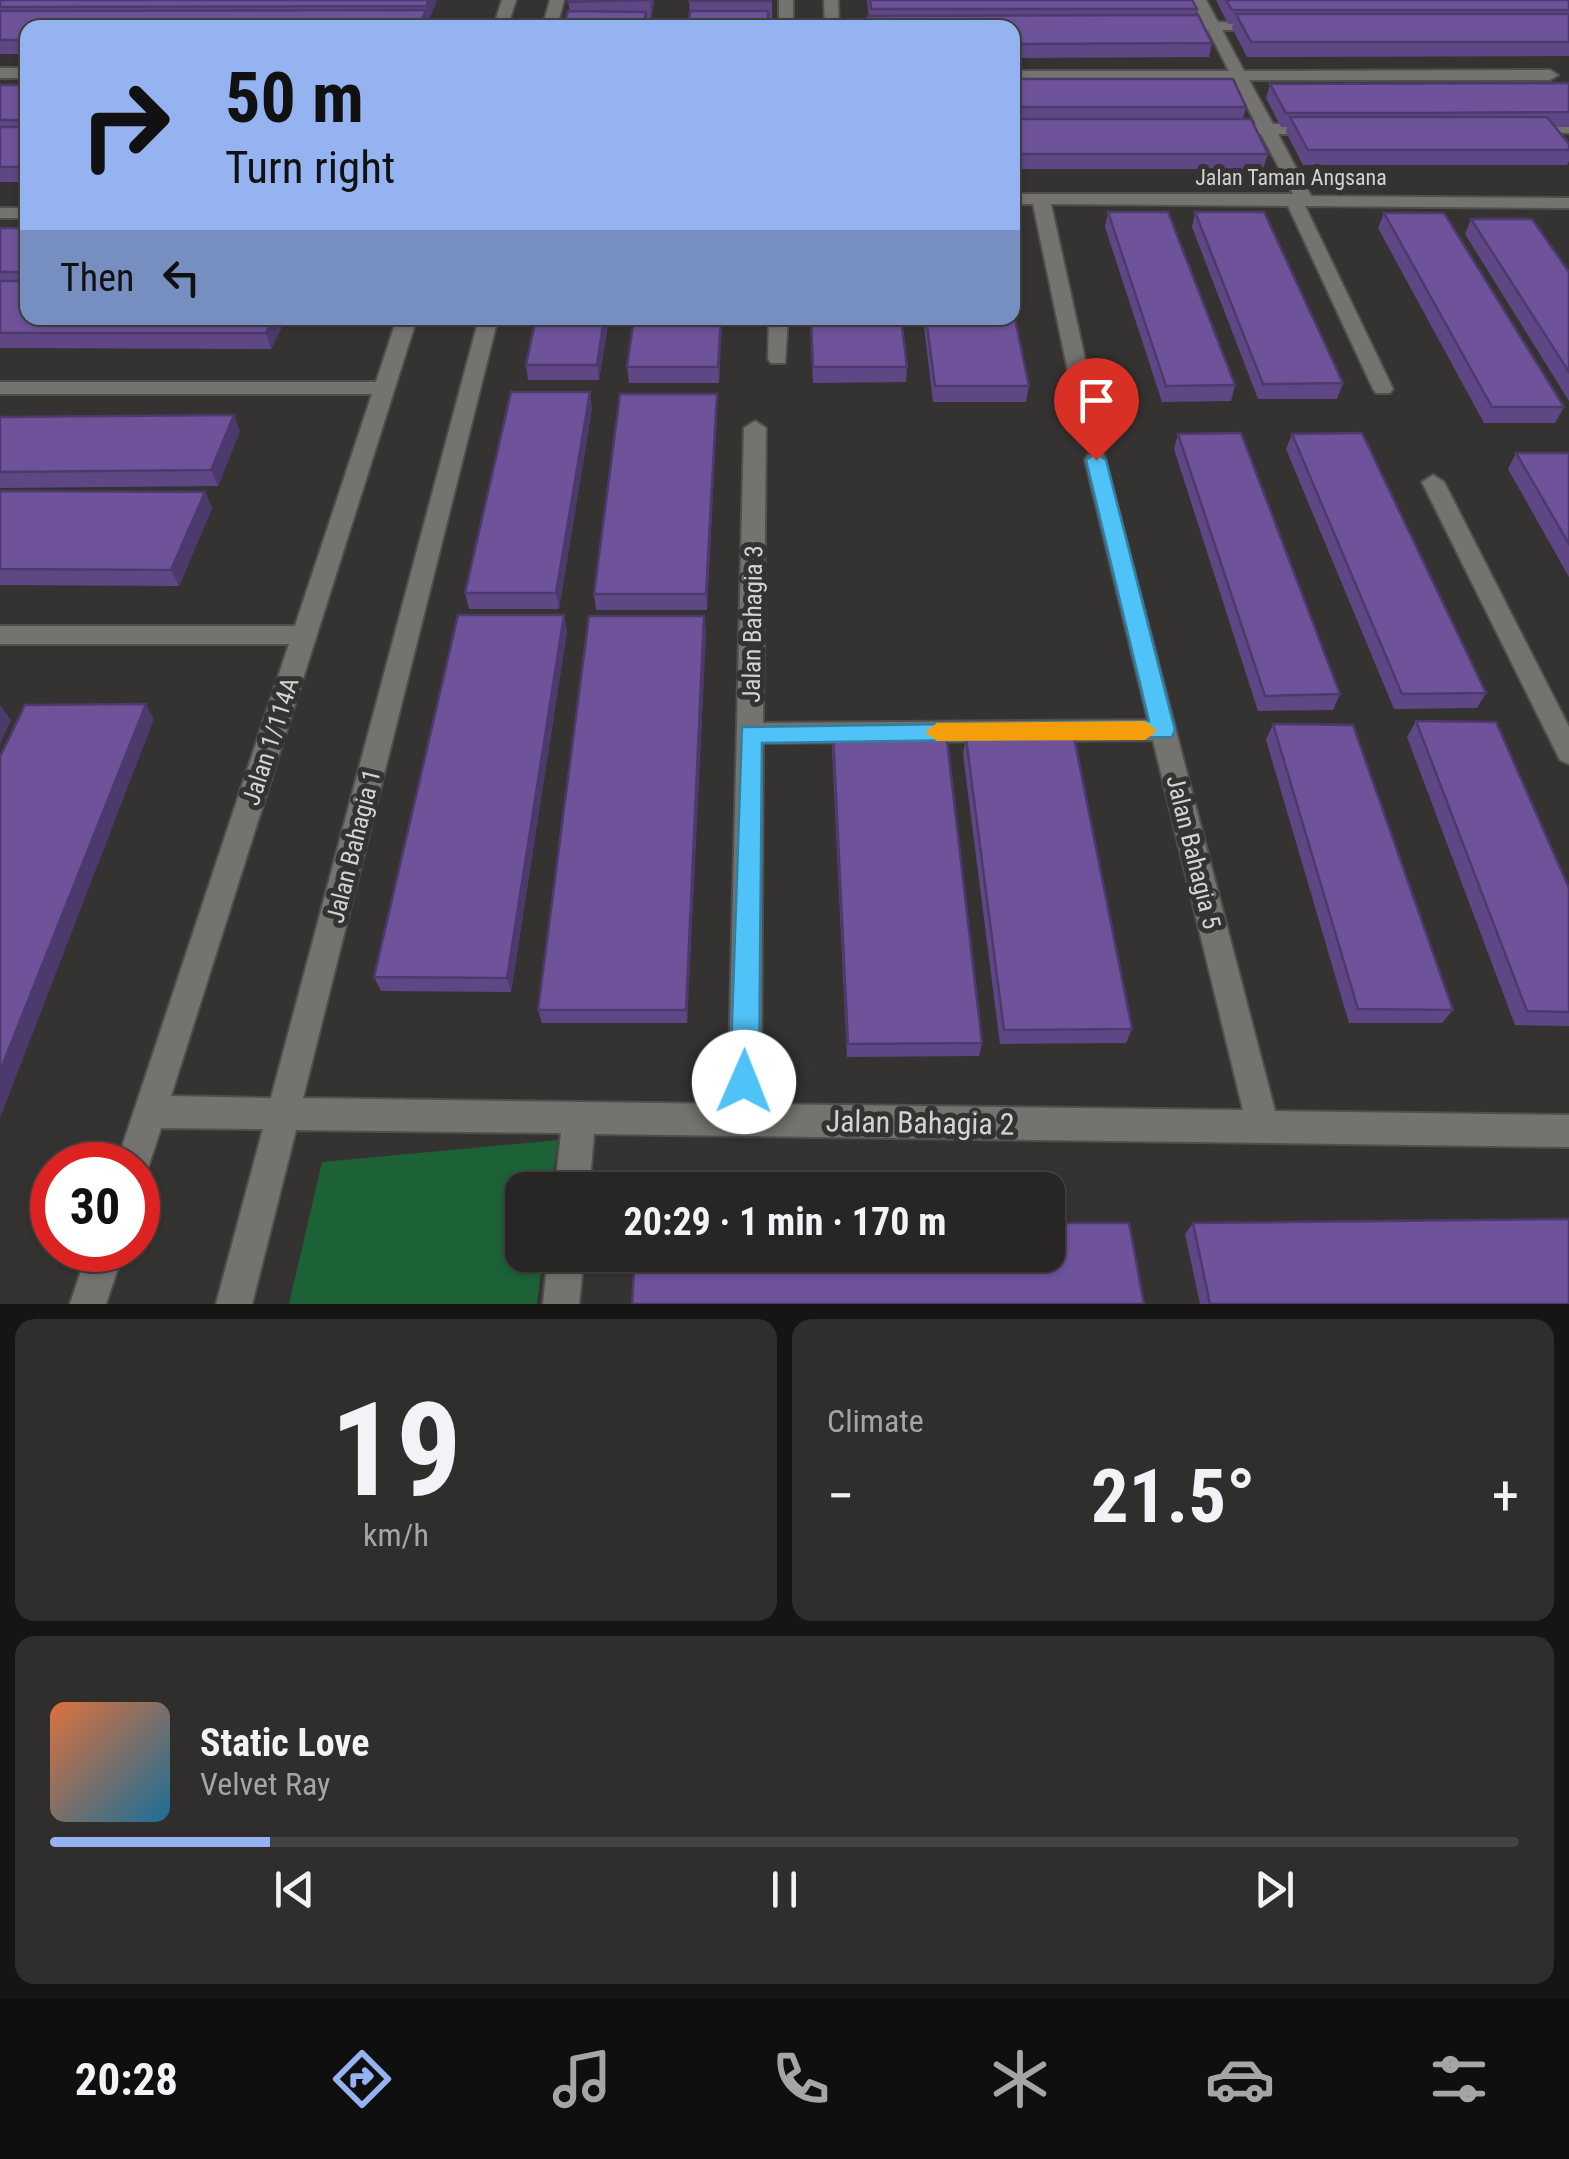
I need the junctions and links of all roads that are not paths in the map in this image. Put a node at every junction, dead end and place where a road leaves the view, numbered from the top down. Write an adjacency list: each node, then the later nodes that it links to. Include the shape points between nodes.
1 (1199, 0): 3 (street)
2 (1159, 26): 3 (street)
3 (1213, 26): 4 (street); 7 (street)
4 (1279, 26)
5 (1550, 75): 7 (street)
6 (1020, 76): 7 (street)
7 (1239, 76): 11 (street)
8 (1512, 128): 9 (street)
9 (1569, 128)
10 (1208, 129): 11 (street)
11 (1267, 129): 12 (street); 15 (street)
12 (1342, 129)
13 (1020, 199): 14 (street, Jalan Taman Angsana)
14 (1041, 199): 15 (street, Jalan Taman Angsana); 22 (street)
15 (1299, 200): 16 (street, Jalan Taman Angsana); 25 (street)
16 (1562, 202): 17 (street)
17 (1569, 221)
18 (404, 325): 24 (street, Jalan 1/114A)
19 (487, 325): 35 (street, Jalan Bahagia 1)
20 (778, 325): 21 (street)
21 (778, 359)
22 (1081, 386)
23 (0, 388): 24 (street)
24 (384, 388): 30 (street, Jalan 1/114A)
25 (1382, 389)
26 (755, 428): 32 (street, Jalan Bahagia 3)
27 (1096, 460): 31 (street, Jalan Bahagia 5)
28 (1433, 482): 33 (street)
29 (0, 635): 30 (street)
30 (304, 635): 34 (street, Jalan 1/114A)
31 (1164, 730): 32 (street); 38 (street, Jalan Bahagia 5)
32 (750, 733): 37 (street, Jalan Bahagia 3)
33 (1569, 753)
34 (150, 1112): 35 (street, Jalan Bahagia 2); 40 (street, Jalan 1/114A)
35 (285, 1114): 36 (street, Jalan Bahagia 2); 45 (street, Jalan Bahagia 1)
36 (579, 1118): 37 (street, Jalan Bahagia 2); 41 (street)
37 (744, 1120): 38 (street, Jalan Bahagia 2)
38 (1263, 1127): 39 (street, Jalan Bahagia 2)
39 (1569, 1131)
40 (141, 1142)
41 (574, 1172)
42 (99, 1272): 44 (street)
43 (564, 1272): 46 (street)
44 (88, 1304)
45 (234, 1304)
46 (561, 1304)

